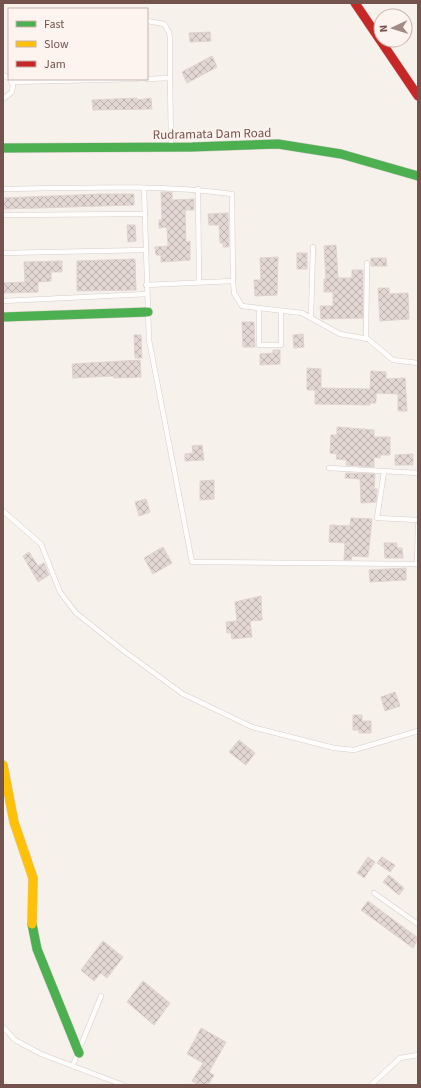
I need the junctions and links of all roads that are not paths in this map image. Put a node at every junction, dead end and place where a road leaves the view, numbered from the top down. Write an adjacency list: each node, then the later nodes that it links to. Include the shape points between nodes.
1 (355, 3): 8 (main road)
2 (148, 21): 3 (lane, via 164,24 169,32)
3 (170, 78): 4 (lane); 10 (lane)
4 (148, 79)
5 (11, 80): 9 (lane, via 12,92)
6 (47, 80): 7 (lane)
7 (74, 80)
8 (418, 96)
9 (3, 98)
10 (171, 147): 11 (main road, Rudramata Dam Road); 12 (main road, Rudramata Dam Road, via 278,144 341,154)
11 (3, 148)
12 (418, 176)
13 (144, 188): 14 (lane); 15 (lane); 16 (lane)
14 (3, 189)
15 (198, 190): 22 (lane, via 232,194); 23 (lane)
16 (145, 214): 17 (lane); 19 (lane)
17 (3, 215)
18 (313, 247): 31 (lane)
19 (146, 250): 20 (lane); 24 (lane)
20 (3, 253)
21 (366, 263): 32 (lane)
22 (233, 281): 23 (lane); 27 (lane, via 234,293 242,306)
23 (199, 282): 24 (lane)
24 (146, 285): 25 (lane)
25 (147, 294): 26 (lane); 29 (lane)
26 (3, 301)
27 (259, 308): 28 (lane); 28 (lane, via 258,345 281,345)
28 (281, 311): 31 (lane, via 302,313)
29 (148, 312): 30 (main road); 39 (lane, via 149,340 192,562 417,564)
30 (3, 317)
31 (311, 318): 32 (lane, via 340,334)
32 (366, 339): 33 (lane, via 393,360)
33 (418, 363)
34 (329, 468): 35 (lane)
35 (384, 472): 36 (lane); 38 (lane, via 378,518)
36 (418, 473)
37 (3, 512): 40 (lane, via 41,544 60,592 76,613 183,694 252,727 334,748 354,750)
38 (418, 520)
39 (418, 525)
40 (418, 731)
41 (3, 765): 46 (main road, via 14,822 33,878 32,926 36,948)
42 (374, 893): 43 (lane)
43 (418, 924)
44 (101, 996): 46 (lane)
45 (3, 1027): 48 (lane, via 14,1040 41,1054)
46 (79, 1053): 48 (lane)
47 (418, 1055): 50 (lane, via 400,1058)
48 (73, 1065): 49 (lane)
49 (123, 1085)
50 (371, 1085)

